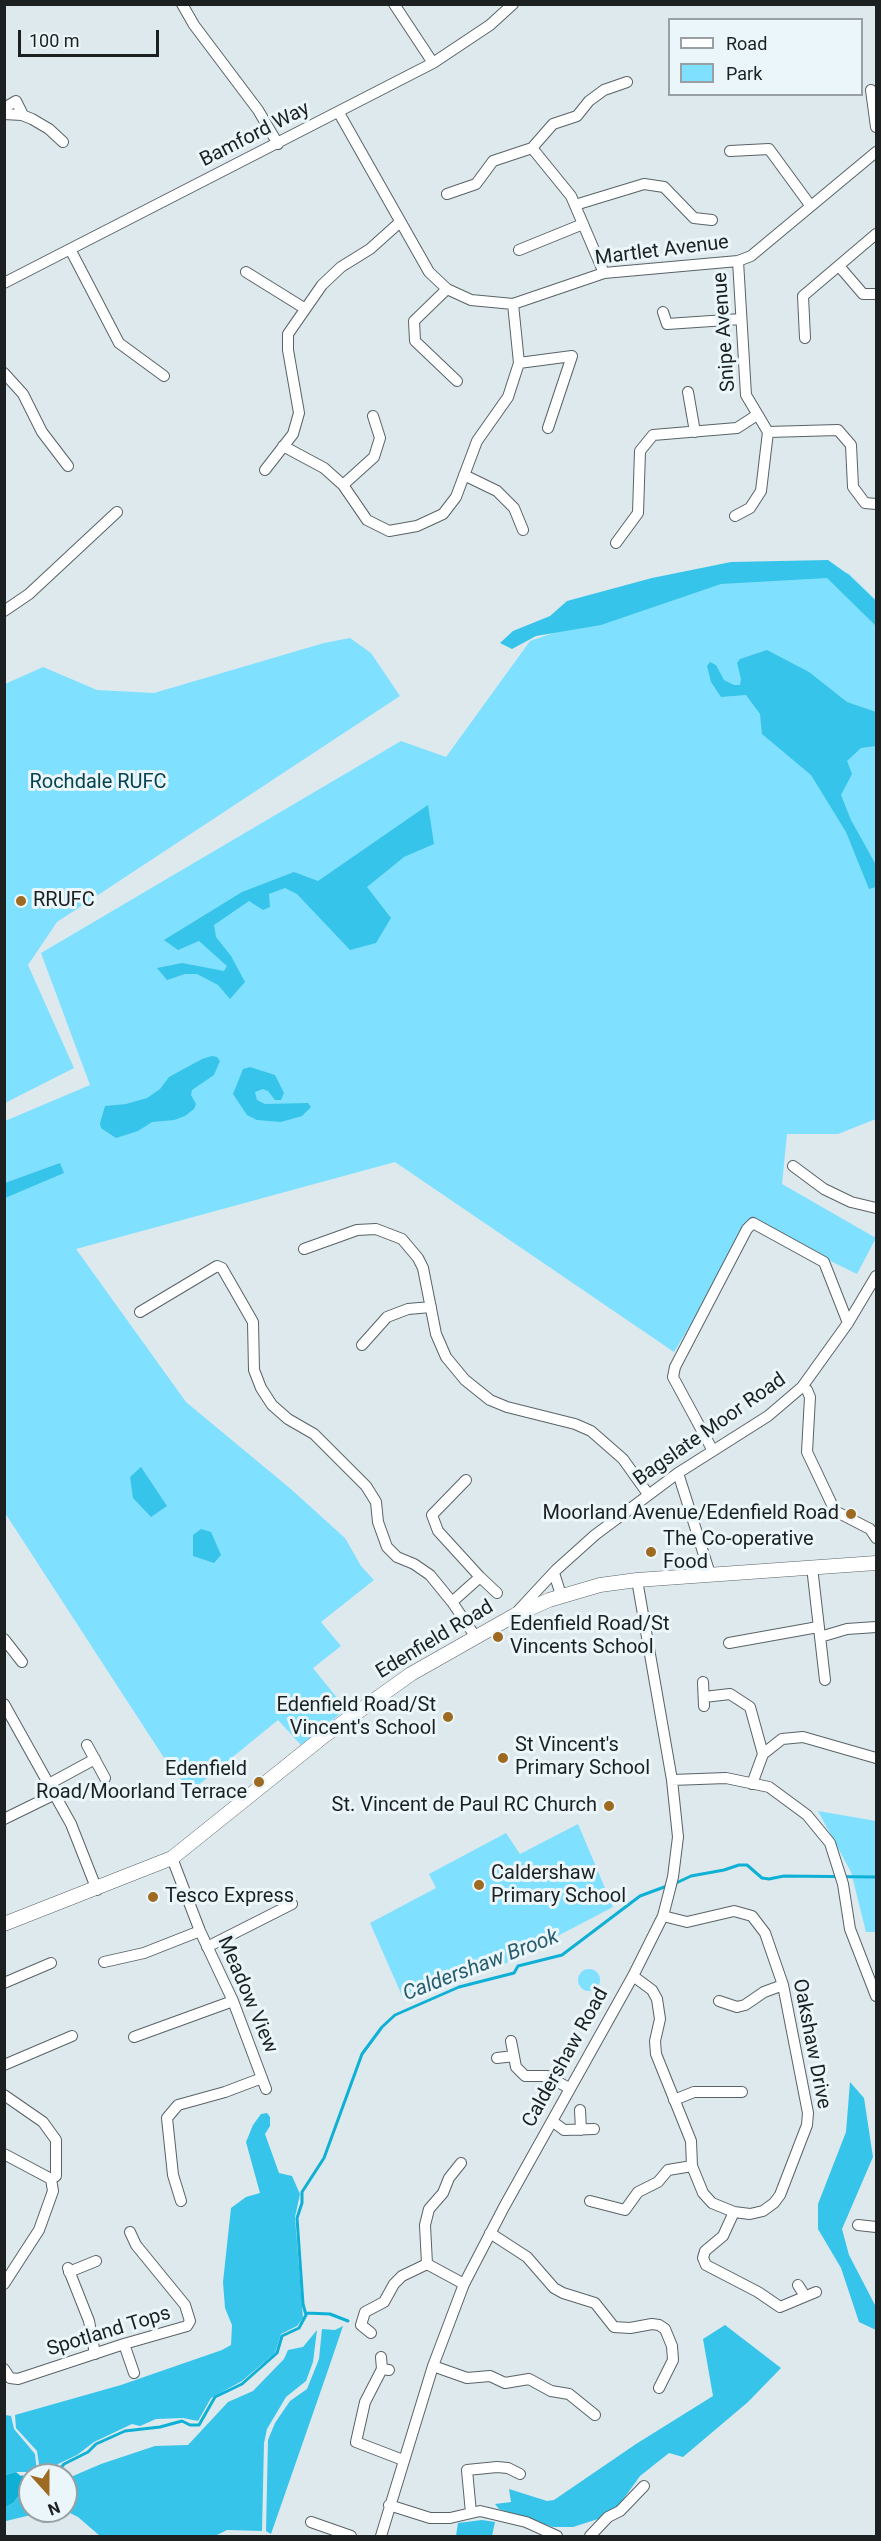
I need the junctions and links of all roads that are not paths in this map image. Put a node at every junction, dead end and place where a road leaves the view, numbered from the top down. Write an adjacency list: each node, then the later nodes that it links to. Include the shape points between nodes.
1 (182, 4): 13 (street)
2 (394, 4): 4 (street)
3 (513, 4): 4 (street, Bamford Way)
4 (434, 63): 8 (street, Bamford Way)
5 (627, 82): 14 (street, via 604,90 577,116 553,124)
6 (871, 90): 11 (street)
7 (4, 108): 10 (street, via 19,98)
8 (339, 113): 13 (street, Bamford Way); 21 (street, Martlet Avenue)
9 (4, 114): 10 (street)
10 (23, 115): 12 (street, via 42,124)
11 (876, 127)
12 (63, 142)
13 (278, 144): 24 (street, Bamford Way)
14 (532, 148): 17 (street, via 493,161 476,184); 18 (street)
15 (730, 151): 19 (street, via 769,149)
16 (876, 152): 19 (street, Martlet Avenue)
17 (447, 194)
18 (575, 205): 20 (street, via 644,184 664,187 694,218); 22 (street)
19 (810, 205): 26 (street, Martlet Avenue, via 751,256)
20 (712, 220)
21 (399, 222): 31 (street, Martlet Avenue, via 429,272); 34 (street, via 370,249 341,267)
22 (583, 224): 25 (street); 29 (street)
23 (876, 234): 27 (street)
24 (70, 249): 30 (street, Bamford Way); 42 (street, via 119,344)
25 (519, 250)
26 (738, 261): 29 (street, Martlet Avenue); 36 (street, Snipe Avenue)
27 (839, 266): 32 (street, via 863,294); 37 (street, via 803,296)
28 (246, 272): 34 (street)
29 (603, 273): 33 (street, Martlet Avenue)
30 (4, 283)
31 (447, 289): 33 (street, Martlet Avenue, via 471,300); 43 (street, via 414,321 416,341)
32 (876, 294)
33 (513, 304): 40 (street)
34 (304, 308): 50 (street, via 288,334 299,413 293,434)
35 (663, 312): 36 (street, via 667,324)
36 (741, 320): 46 (street, Snipe Avenue, via 746,395)
37 (805, 338)
38 (574, 343): 39 (street)
39 (572, 356): 40 (street); 47 (street)
40 (519, 363): 53 (street, via 508,397 477,441)
41 (4, 374): 51 (street, via 23,394 42,432)
42 (164, 376)
43 (457, 381)
44 (688, 392): 48 (street)
45 (373, 416): 54 (street, via 380,438 374,456)
46 (758, 416): 48 (street, via 737,428); 49 (street, Snipe Avenue)
47 (548, 428)
48 (694, 432): 59 (street, via 653,435 640,451 638,513)
49 (768, 432): 55 (street, via 838,430 851,445 853,488 865,503); 57 (street, via 761,491 750,508)
50 (283, 446): 52 (street); 54 (street, via 324,468)
51 (68, 466)
52 (265, 470)
53 (464, 475): 54 (street, via 456,497 443,514 417,526 389,531 367,519); 58 (street, via 497,491 514,508)
54 (343, 485)
55 (876, 504)
56 (117, 512): 60 (street, via 29,594)
57 (735, 516)
58 (523, 530)
59 (616, 543)
60 (4, 611)
61 (793, 1166): 62 (street, via 851,1203)
62 (876, 1208)
63 (304, 1249): 65 (street, via 357,1230 388,1232 402,1239 418,1258 427,1280)
64 (876, 1276): 67 (street, Bagslate Moor Road)
65 (431, 1307): 68 (street, via 408,1309 387,1317); 73 (street, via 446,1357 478,1392 507,1407 591,1431 623,1459)
66 (140, 1312): 83 (street, via 211,1269 222,1268 253,1322 254,1370 272,1405 314,1434 366,1486 376,1502 387,1547 430,1575)
67 (848, 1323): 69 (street, Bagslate Moor Road); 70 (street, via 824,1262 753,1223 675,1367 674,1377)
68 (362, 1345)
69 (802, 1387): 70 (street, Bagslate Moor Road, via 768,1416); 74 (street, via 810,1397 807,1452 835,1511 870,1529)
70 (713, 1451): 71 (street, Bagslate Moor Road)
71 (678, 1473): 73 (street, Bagslate Moor Road); 78 (street)
72 (466, 1480): 79 (street, via 432,1515 438,1531)
73 (648, 1494): 77 (street, Bagslate Moor Road)
74 (876, 1538)
75 (876, 1563): 76 (main road, Edenfield Road)
76 (812, 1567): 78 (main road, Edenfield Road); 86 (street)
77 (554, 1573): 82 (street); 84 (street, Bagslate Moor Road)
78 (710, 1574): 80 (main road, Edenfield Road)
79 (480, 1577): 81 (street); 83 (street)
80 (637, 1580): 82 (main road, Edenfield Road); 99 (street, Caldershaw Road)
81 (497, 1593)
82 (561, 1595): 84 (main road, Edenfield Road)
83 (452, 1602): 87 (street)
84 (515, 1615): 87 (main road, Edenfield Road)
85 (876, 1626): 86 (street)
86 (819, 1632): 88 (street); 91 (street)
87 (475, 1636): 104 (main road, Edenfield Road, via 411,1674 324,1736)
88 (729, 1643)
89 (6, 1645): 90 (street)
90 (22, 1662)
91 (825, 1680)
92 (703, 1682): 95 (street, via 704,1701 730,1694 750,1707)
93 (4, 1704): 101 (street)
94 (87, 1745): 97 (street)
95 (763, 1754): 96 (street, via 782,1739 803,1737); 100 (street)
96 (876, 1758)
97 (95, 1759): 98 (street); 101 (street)
98 (105, 1778)
99 (672, 1780): 100 (street, via 726,1778); 107 (street, Caldershaw Road, via 678,1837)
100 (752, 1784): 116 (street, via 769,1788 807,1815 830,1843 843,1884 850,1929)
101 (47, 1785): 102 (street)
102 (53, 1796): 103 (street); 105 (street, via 70,1824)
103 (4, 1819)
104 (172, 1858): 105 (main road, Edenfield Road); 109 (street, Meadow View)
105 (97, 1890): 108 (main road, Edenfield Road)
106 (292, 1904): 110 (street)
107 (663, 1916): 113 (street, Caldershaw Road); 115 (street, Oakshaw Drive, via 687,1922 734,1911 752,1916 765,1933)
108 (4, 1924)
109 (200, 1931): 110 (street, Meadow View); 111 (street, via 144,1953)
110 (207, 1947): 117 (street, Meadow View)
111 (104, 1962)
112 (51, 1963): 114 (street)
113 (633, 1976): 126 (street, Caldershaw Road); 130 (street, via 657,1999 660,2019 656,2054)
114 (4, 1983)
115 (783, 1985): 118 (street, via 745,2005 737,2007); 141 (street, Oakshaw Drive, via 808,2113 807,2125 774,2203 750,2214)
116 (876, 1996)
117 (232, 2001): 120 (street); 125 (street, Meadow View)
118 (719, 2001)
119 (72, 2036): 124 (street)
120 (134, 2037)
121 (511, 2041): 122 (street)
122 (514, 2056): 123 (street); 126 (street, via 516,2067 525,2076 547,2076)
123 (497, 2058)
124 (4, 2065)
125 (262, 2078): 127 (street, Meadow View); 139 (street, Meadow View, via 178,2105 167,2118 172,2175)
126 (569, 2088): 132 (street, Caldershaw Road)
127 (266, 2089)
128 (742, 2092): 130 (street, via 726,2098 694,2092)
129 (4, 2095): 138 (street, via 43,2122 56,2140 56,2176)
130 (674, 2100): 137 (street, via 691,2141)
131 (580, 2110): 134 (street)
132 (552, 2121): 134 (street, via 564,2130); 145 (street, Caldershaw Road)
133 (594, 2129): 134 (street)
134 (581, 2130)
135 (4, 2154): 138 (street)
136 (462, 2163): 147 (street, via 429,2209 425,2225)
137 (692, 2166): 140 (street, via 668,2170 658,2182 638,2192 627,2214); 141 (street, via 703,2193)
138 (51, 2179): 148 (street, via 53,2190 39,2230)
139 (181, 2201)
140 (590, 2201)
141 (734, 2212): 152 (street, via 723,2236 699,2258 780,2307)
142 (858, 2224): 143 (street)
143 (876, 2227)
144 (130, 2232): 154 (street, Spotland Tops, via 136,2245 185,2305 190,2321 178,2331)
145 (490, 2233): 149 (street, Caldershaw Road); 160 (street, via 527,2257 554,2288 595,2303 611,2332 652,2324 665,2329 673,2360)
146 (96, 2261): 155 (street, via 68,2270 88,2321)
147 (427, 2264): 149 (street); 153 (street, via 402,2276 384,2302 365,2312 361,2325)
148 (4, 2284)
149 (464, 2284): 157 (street, Caldershaw Road)
150 (798, 2285): 152 (street)
151 (816, 2292): 152 (street)
152 (805, 2296)
153 (371, 2333)
154 (124, 2344): 155 (street, Spotland Tops); 159 (street)
155 (95, 2354): 158 (street, Spotland Tops, via 18,2379 10,2378)
156 (381, 2357): 162 (street, via 385,2369 365,2402 355,2445)
157 (433, 2366): 161 (street, via 467,2378 490,2376 506,2383 529,2379 551,2391 569,2394); 162 (street, Caldershaw Road)
158 (4, 2369)
159 (134, 2373)
160 (659, 2388)
161 (594, 2415)
162 (403, 2460): 165 (street, Caldershaw Road)
163 (520, 2474): 166 (street, via 508,2468 466,2466)
164 (644, 2486): 172 (street)
165 (389, 2505): 166 (street, via 430,2518); 171 (street, Caldershaw Road)
166 (471, 2513): 169 (street, via 480,2511 526,2522)
167 (311, 2522): 168 (street)
168 (322, 2532): 170 (street)
169 (551, 2535)
170 (351, 2536)
171 (381, 2536)
172 (590, 2536)

